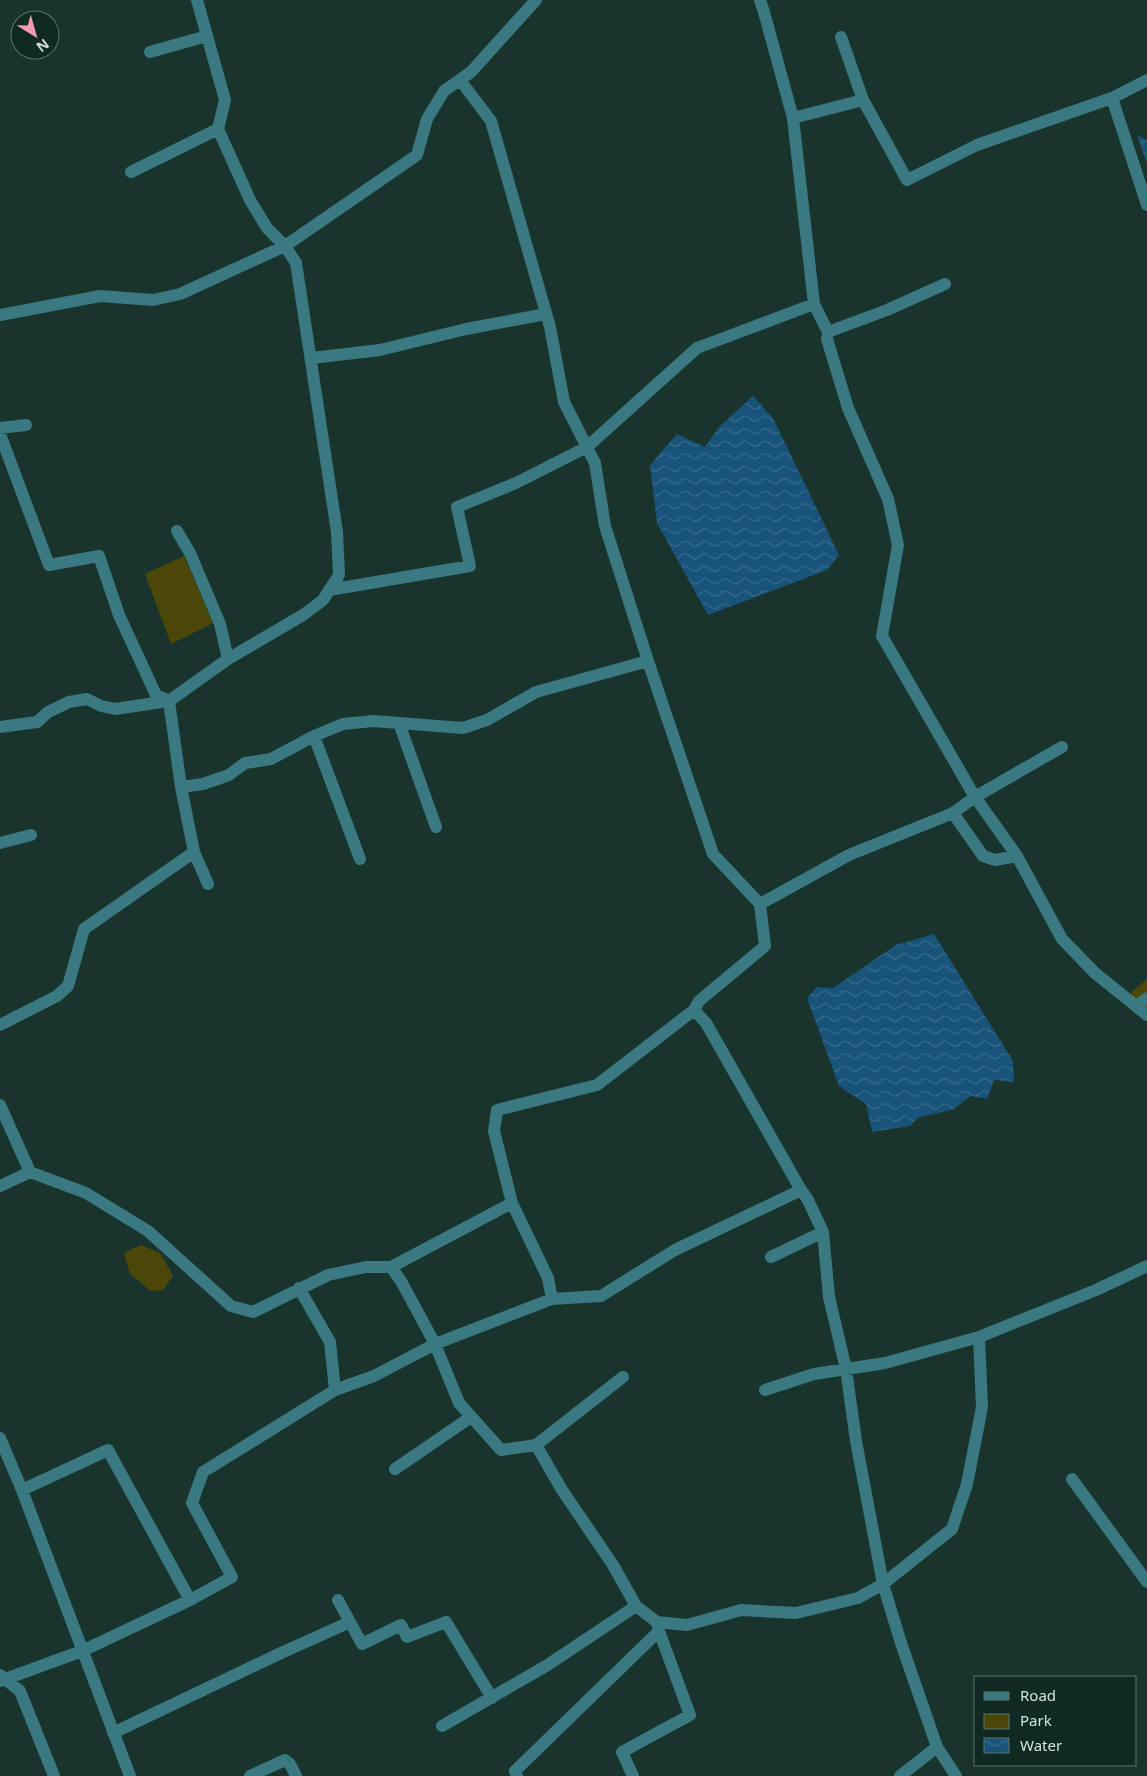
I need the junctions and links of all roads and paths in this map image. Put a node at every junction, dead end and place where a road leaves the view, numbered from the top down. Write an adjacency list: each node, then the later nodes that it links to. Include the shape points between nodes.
1 (198, 0): 4 (street)
2 (536, 0): 7 (street)
3 (760, 0): 11 (street)
4 (207, 36): 6 (street); 12 (street, via 225,100)
5 (841, 37): 10 (street)
6 (150, 52)
7 (460, 80): 15 (street, via 444,91 427,120 417,155); 18 (street, via 491,121)
8 (1147, 80): 9 (street)
9 (1112, 98): 10 (street, via 977,145 907,180); 14 (street)
10 (863, 100): 11 (street)
11 (793, 118): 17 (street)
12 (218, 129): 13 (street); 15 (street, via 254,207 267,228)
13 (131, 172)
14 (1147, 205)
15 (285, 246): 19 (street, via 180,294 153,300 100,296); 21 (street, via 296,263)
16 (945, 284): 20 (street)
17 (814, 304): 20 (street); 25 (street, via 697,348)
18 (546, 314): 21 (street, via 380,350); 25 (street, via 564,402)
19 (0, 315)
20 (828, 332): 36 (street, via 827,339 848,408 888,499 898,545 882,636)
21 (312, 358): 27 (street, via 337,532 339,575)
22 (26, 425): 23 (street)
23 (0, 428)
24 (0, 434): 30 (street, via 49,565 99,556 119,615 156,695)
25 (587, 447): 27 (street, via 516,483 458,507 470,566); 29 (street, via 595,463 605,526)
26 (177, 531): 28 (street, via 190,552 220,624)
27 (329, 590): 28 (street, via 323,600 303,614)
28 (228, 658): 30 (street)
29 (648, 661): 31 (street, via 536,692 487,720 463,728); 45 (street, via 713,854)
30 (169, 702): 32 (street, via 114,709 88,699 69,702 36,722); 35 (street)
31 (399, 723): 33 (street, via 344,724); 38 (street)
32 (0, 727)
33 (314, 736): 35 (street, via 272,759 245,763 229,775); 43 (street)
34 (1062, 747): 36 (street)
35 (181, 788): 41 (street)
36 (975, 797): 37 (street); 42 (street)
37 (953, 813): 42 (street, via 984,856 995,860); 45 (street, via 850,855)
38 (436, 827)
39 (31, 835): 40 (street)
40 (0, 843)
41 (194, 852): 44 (street); 50 (street, via 84,928 68,986 57,996)
42 (1017, 856): 47 (street, via 1062,939 1095,973)
43 (360, 859)
44 (208, 884)
45 (760, 904): 48 (street, via 764,946 699,1001)
46 (1147, 998): 47 (street)
47 (1136, 1006): 49 (street)
48 (694, 1010): 54 (street, via 706,1023); 55 (street, via 597,1085 498,1110 494,1131)
49 (1147, 1015)
50 (0, 1025)
51 (0, 1105): 52 (street)
52 (30, 1172): 53 (street); 60 (street, via 86,1194 148,1231 231,1306 253,1312)
53 (0, 1186)
54 (801, 1190): 56 (street); 61 (street, via 675,1250 601,1296)
55 (512, 1202): 59 (street); 61 (street, via 548,1278)
56 (823, 1232): 57 (street); 64 (street, via 829,1297)
57 (771, 1256)
58 (1147, 1266): 62 (street)
59 (390, 1267): 60 (street, via 366,1267 328,1275); 63 (street)
60 (299, 1288): 66 (street, via 330,1342)
61 (552, 1299): 63 (street)
62 (979, 1337): 64 (street, via 885,1363); 75 (street, via 982,1406 967,1484 952,1529)
63 (435, 1344): 66 (street, via 374,1376); 68 (street, via 459,1403)
64 (846, 1370): 67 (street, via 814,1374); 75 (street)
65 (623, 1377): 70 (street)
66 (335, 1390): 76 (street, via 203,1472 192,1503 232,1577)
67 (765, 1390)
68 (471, 1417): 70 (street, via 501,1450); 71 (street)
69 (0, 1438): 73 (street)
70 (536, 1445): 78 (street)
71 (395, 1469)
72 (1072, 1479): 74 (street)
73 (22, 1490): 76 (street, via 108,1450); 81 (street)
74 (1147, 1582)
75 (883, 1584): 80 (street, via 858,1598 796,1613 741,1610 687,1625); 86 (street, via 900,1644)
76 (190, 1600): 81 (street)
77 (338, 1600): 79 (street)
78 (636, 1606): 80 (street); 83 (street)
79 (350, 1622): 83 (street, via 362,1644 401,1625 407,1637 446,1622); 85 (street)
80 (658, 1626): 91 (street, via 515,1770); 92 (street, via 690,1715 622,1752)
81 (82, 1651): 82 (street); 85 (street)
82 (1, 1679): 87 (street, via 20,1691)
83 (492, 1698): 84 (street)
84 (442, 1726)
85 (113, 1733): 88 (street)
86 (937, 1747): 93 (street); 94 (street)
87 (54, 1776)
88 (130, 1776)
89 (250, 1776): 90 (street, via 285,1760)
90 (296, 1776)
91 (517, 1776)
92 (633, 1776)
93 (900, 1776)
94 (956, 1776)

